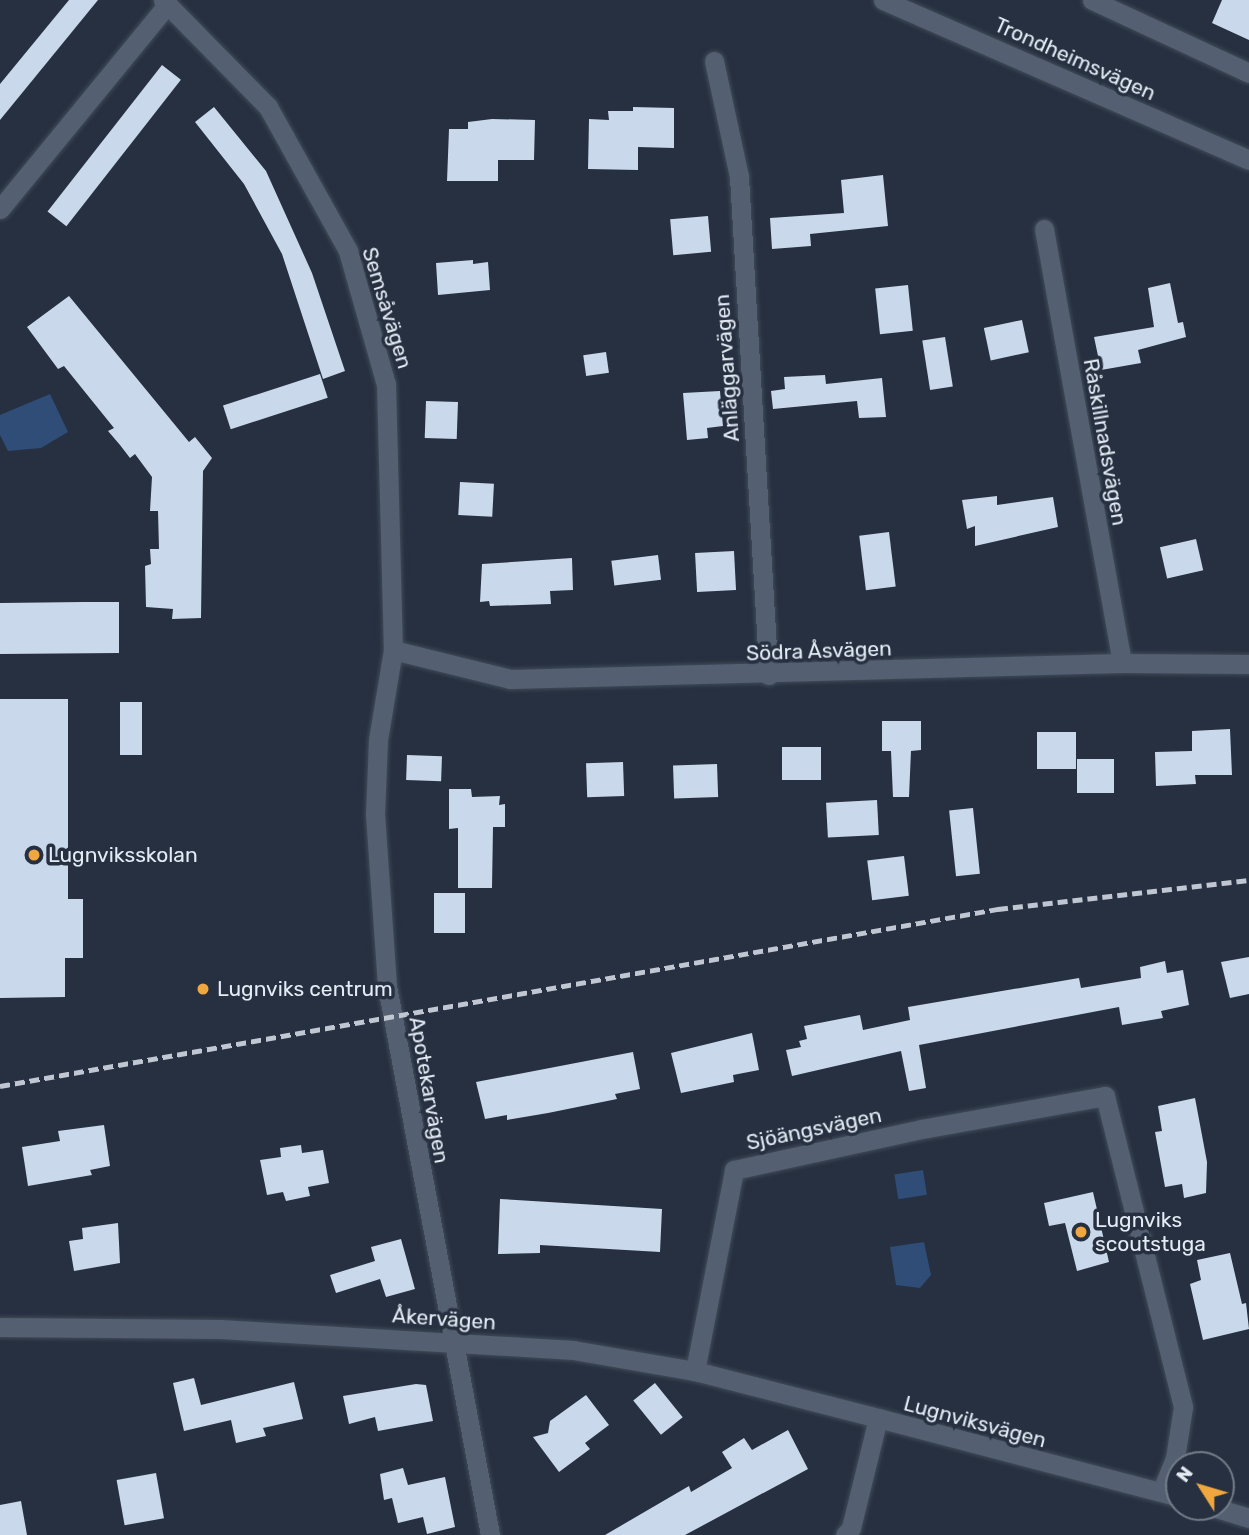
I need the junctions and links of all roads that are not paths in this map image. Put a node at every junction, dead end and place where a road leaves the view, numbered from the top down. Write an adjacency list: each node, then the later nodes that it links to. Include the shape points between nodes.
1 (883, 0): 6 (street, Trondheimsvägen)
2 (1092, 0): 5 (street)
3 (165, 2): 7 (street); 9 (street, Semsåvägen, via 268,107 348,251 387,384)
4 (714, 61): 12 (street, Anläggarvägen, via 738,177)
5 (1249, 73)
6 (1249, 160)
7 (0, 209)
8 (1044, 229): 10 (street, Råskillnadsvägen)
9 (393, 650): 12 (street, Södra Åsvägen, via 510,679); 14 (street, Apotekarvägen, via 378,740 375,814 387,986)
10 (1122, 663): 11 (street, Södra Åsvägen); 12 (street, Södra Åsvägen)
11 (1249, 664)
12 (769, 675)
13 (0, 1327): 14 (street, Åkervägen, via 220,1329)
14 (451, 1343): 15 (street, Åkervägen, via 573,1350); 19 (street, Apotekarvägen)
15 (695, 1371): 16 (street, Åkervägen); 17 (street, Sjöängsvägen, via 734,1170 1105,1096 1183,1407)
16 (878, 1418): 18 (street, Lugnviksvägen, via 1032,1462); 20 (street, Lugnviksvägen, via 852,1528)
17 (1176, 1451)
18 (1165, 1493)
19 (490, 1535)
20 (845, 1535)

